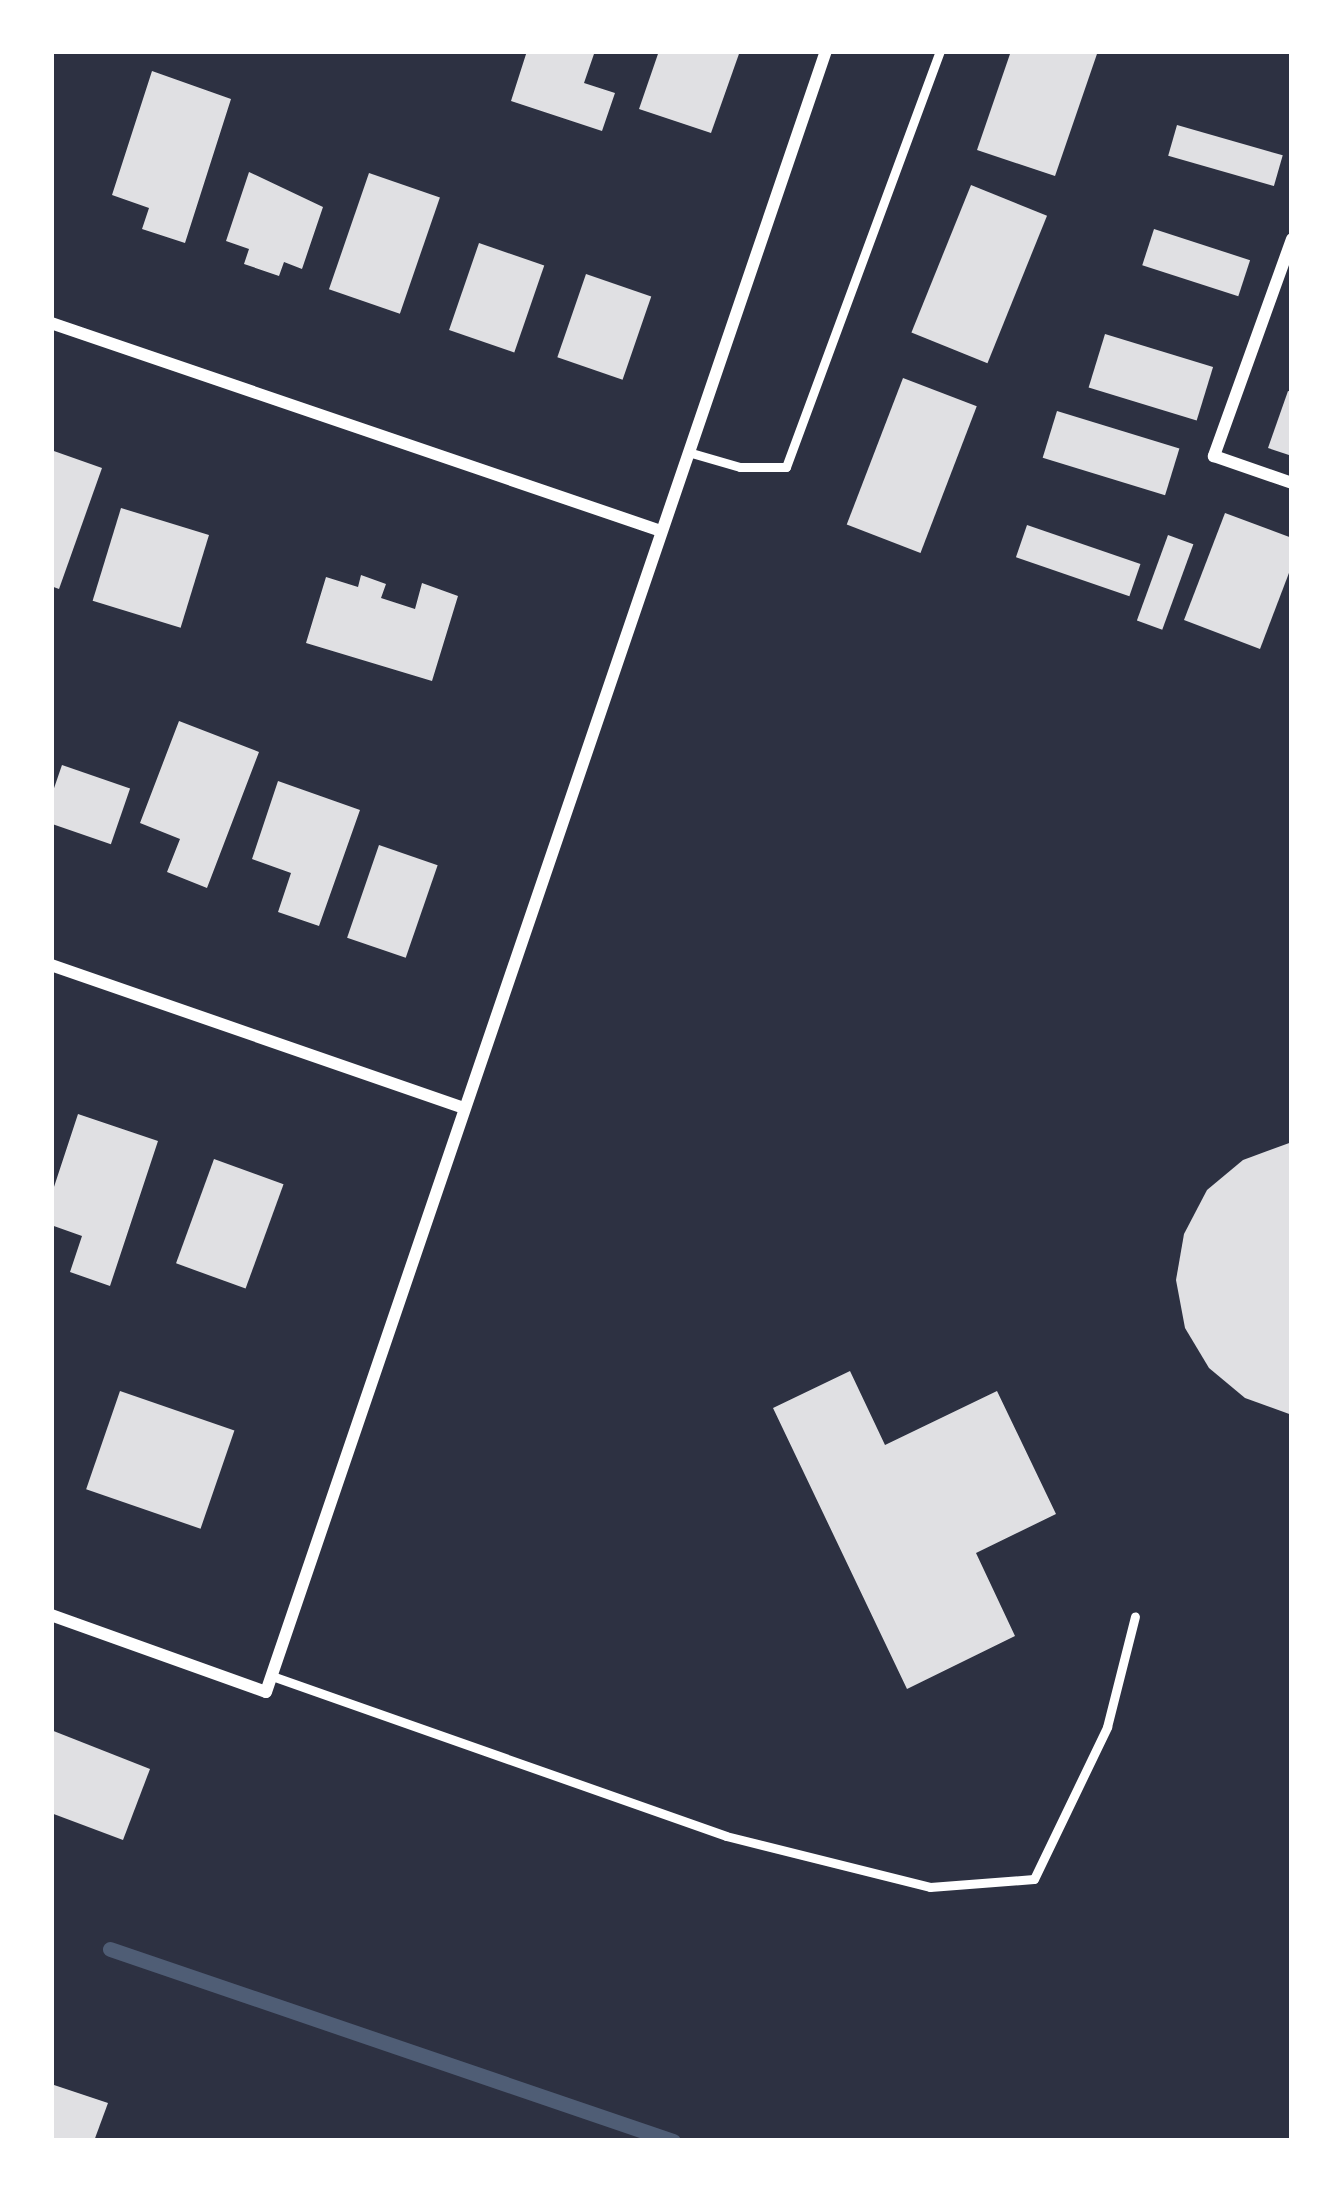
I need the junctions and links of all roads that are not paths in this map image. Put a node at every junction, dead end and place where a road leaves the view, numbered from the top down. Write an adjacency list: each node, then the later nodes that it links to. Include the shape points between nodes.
1 (826, 51): 5 (street)
2 (940, 51): 5 (lane, via 786,467 740,467)
3 (1292, 239): 6 (street, via 1214,455)
4 (51, 323): 7 (street)
5 (688, 452): 7 (street)
6 (1292, 483)
7 (661, 531): 9 (street)
8 (51, 965): 9 (street)
9 (462, 1107): 12 (street)
10 (51, 1615): 12 (street, via 266,1692)
11 (1135, 1616): 12 (lane, via 1107,1726 1034,1879 930,1887 726,1836)
12 (272, 1676)

